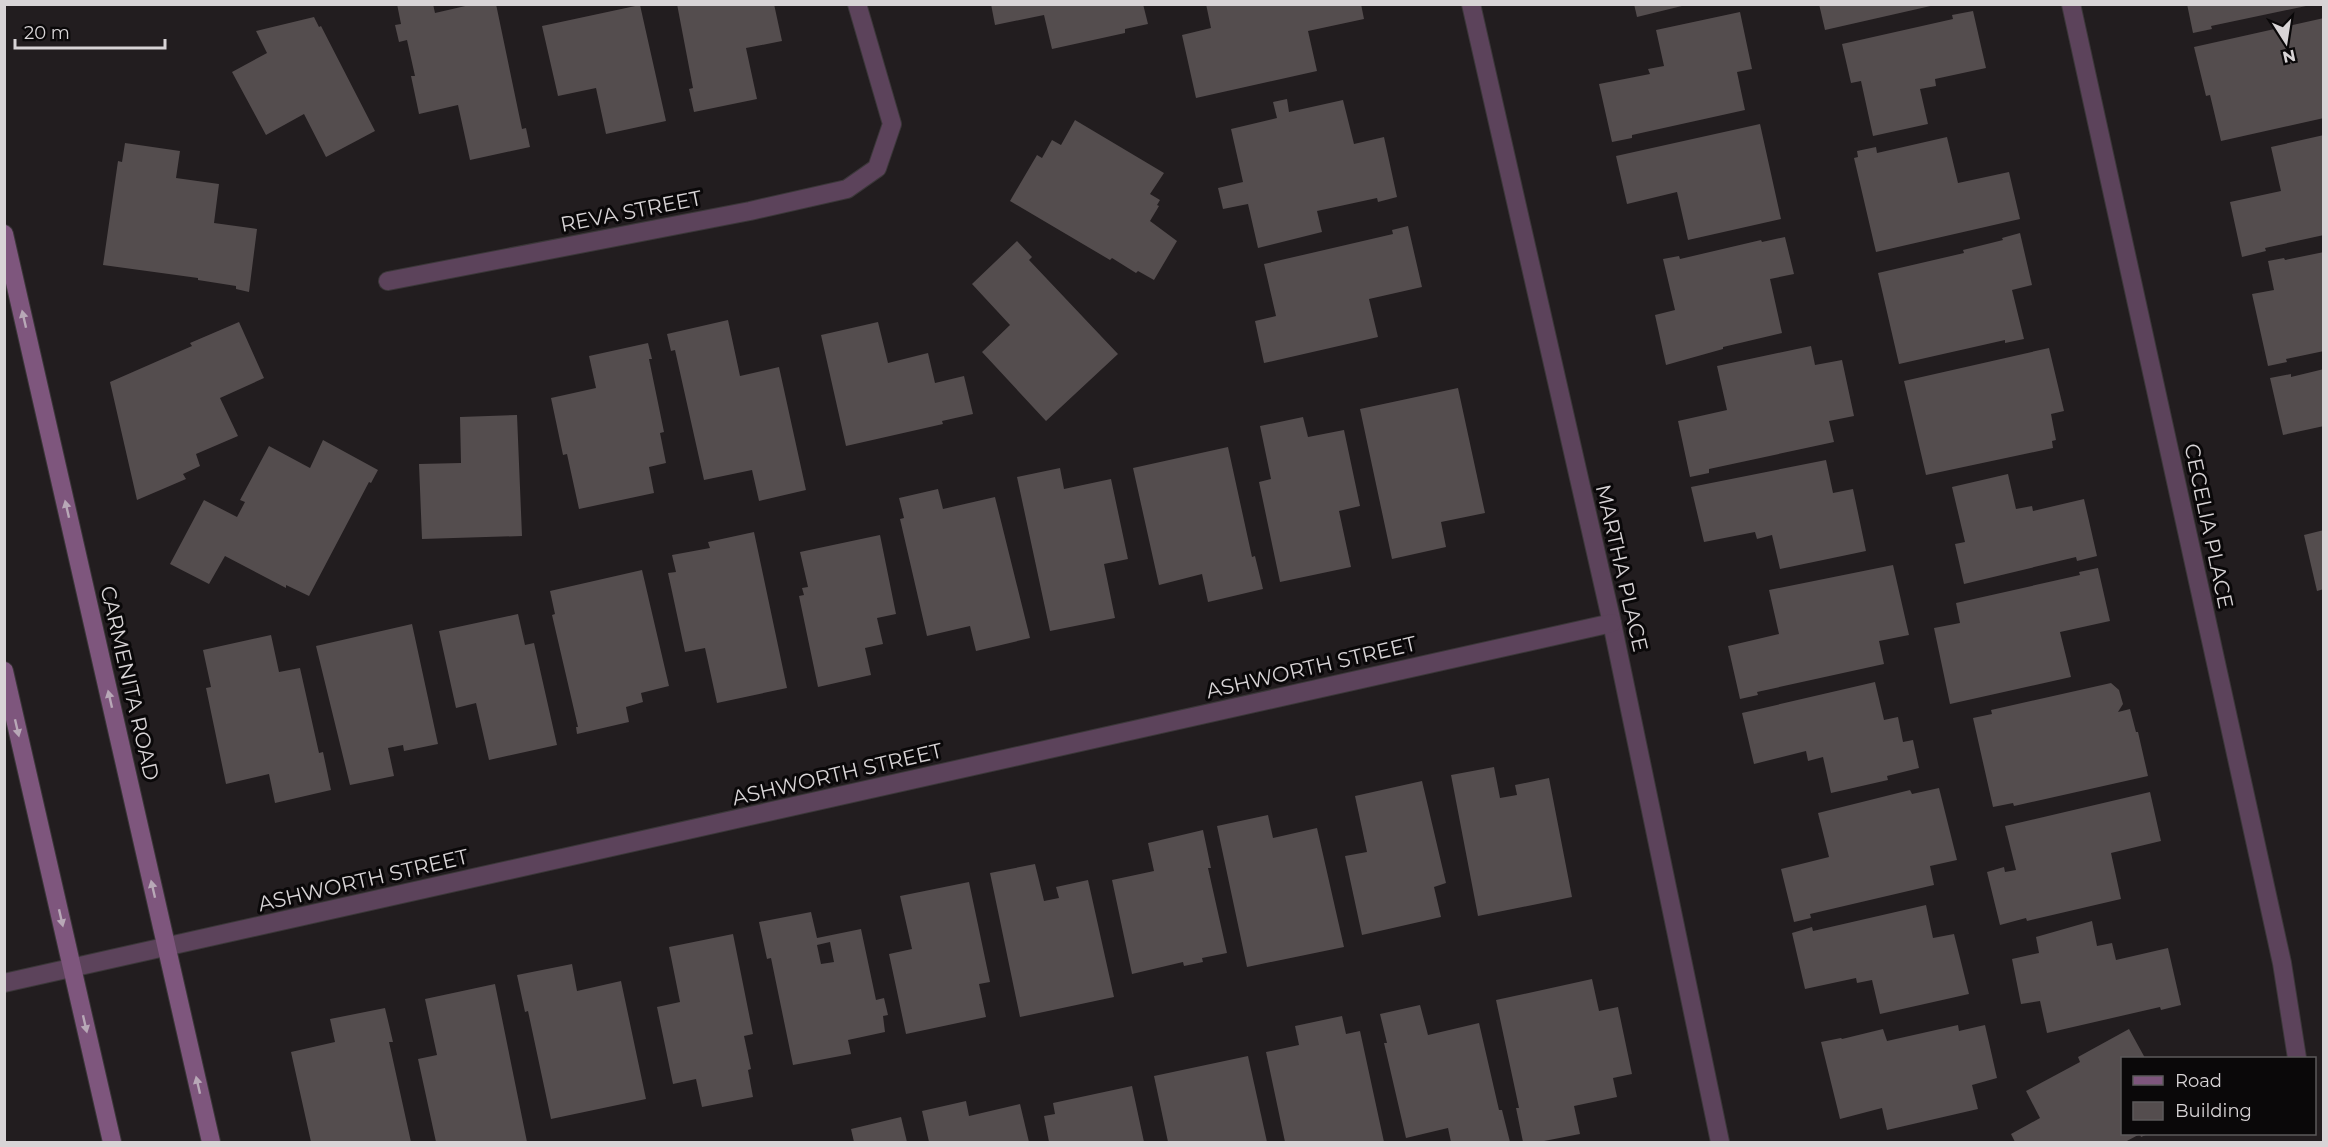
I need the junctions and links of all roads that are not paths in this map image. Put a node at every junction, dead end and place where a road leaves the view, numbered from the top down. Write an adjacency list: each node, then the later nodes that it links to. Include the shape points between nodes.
1 (857, 4): 5 (street, REVA STREET, via 892,124 877,168 847,189)
2 (1472, 4): 6 (street, MARTHA PLACE)
3 (2071, 4): 11 (street, CECELIA PLACE, via 2282,963)
4 (4, 234): 8 (main road, CARMENITA ROAD, one-way to 4)
5 (388, 281)
6 (1612, 623): 8 (street, ASHWORTH STREET); 14 (street, MARTHA PLACE)
7 (4, 671): 9 (main road, one-way to 9)
8 (166, 946): 9 (street, ASHWORTH STREET); 13 (main road, CARMENITA ROAD, one-way to 8)
9 (72, 967): 10 (street, ASHWORTH STREET); 12 (main road, one-way to 12)
10 (4, 983)
11 (2297, 1057)
12 (112, 1143)
13 (211, 1143)
14 (1720, 1143)

